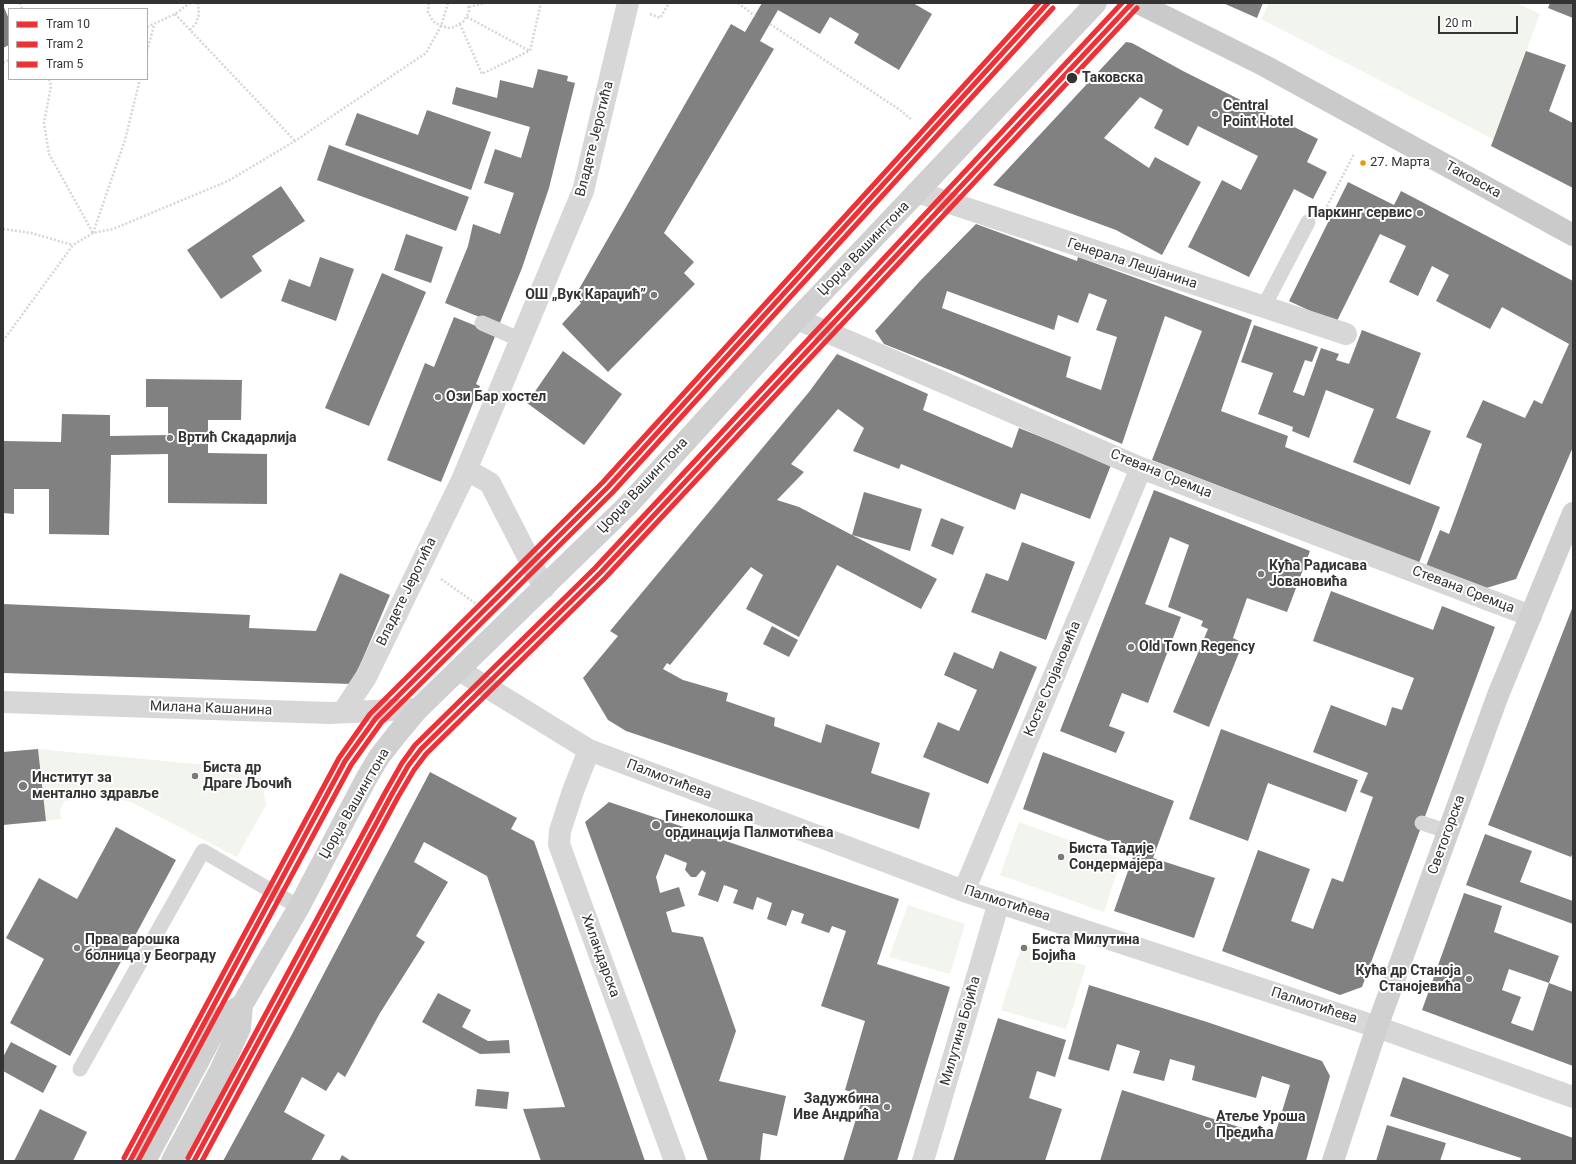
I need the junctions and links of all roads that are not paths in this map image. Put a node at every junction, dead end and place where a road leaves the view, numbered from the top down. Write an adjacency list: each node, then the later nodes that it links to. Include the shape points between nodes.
1 (1096, 3): 4 (main road, Џорџа Вашингтона)
2 (1138, 3): 6 (main road, Таковска, via 1266,66)
3 (636, 7): 11 (street, Владете Јеротића, via 583,191)
4 (917, 192): 7 (street, Генерала Лешјанина); 8 (main road, Џорџа Вашингтона)
5 (1308, 222): 7 (lane)
6 (1573, 235)
7 (1264, 308): 10 (street, Генерала Лешјанина)
8 (797, 319): 12 (street, Стевана Сремца); 15 (main road, Џорџа Вашингтона, via 628,505)
9 (482, 323): 11 (lane)
10 (1346, 334)
11 (521, 340): 13 (street, Владете Јеротића)
12 (1141, 468): 16 (street, Стевана Сремца); 24 (street, Косте Стојановића)
13 (467, 470): 15 (street, via 490,483); 20 (street, Владете Јеротића, via 366,677)
14 (1573, 513): 16 (main road, Светогорска)
15 (544, 588): 17 (main road, Џорџа Вашингтона)
16 (1531, 616): 23 (main road, Светогорска, via 1498,695)
17 (459, 670): 19 (main road, Џорџа Вашингтона); 21 (street, Палмотићева)
18 (3, 702): 20 (street, Милана Кашанина)
19 (418, 709): 20 (street, Милана Кашанина); 26 (main road, Џорџа Вашингтона, via 379,757)
20 (344, 712)
21 (589, 750): 24 (street, Палмотићева); 33 (street, Хиландарска, via 560,831 559,844)
22 (1422, 823): 23 (lane)
23 (1449, 832): 28 (main road, Светогорска)
24 (964, 891): 25 (street, Палмотићева)
25 (999, 902): 28 (street, Палмотићева); 34 (street, Милутина Бојића)
26 (299, 906): 27 (main road, Џорџа Вашингтона); 29 (lane, via 203,851)
27 (242, 1005): 31 (main road, Џорџа Вашингтона, via 222,1017); 32 (main road, Џорџа Вашингтона, via 240,1028)
28 (1377, 1027): 30 (street, Палмотићева); 35 (main road, Светогорска)
29 (80, 1069)
30 (1573, 1098)
31 (145, 1161)
32 (172, 1161)
33 (675, 1161)
34 (923, 1161)
35 (1333, 1161)

